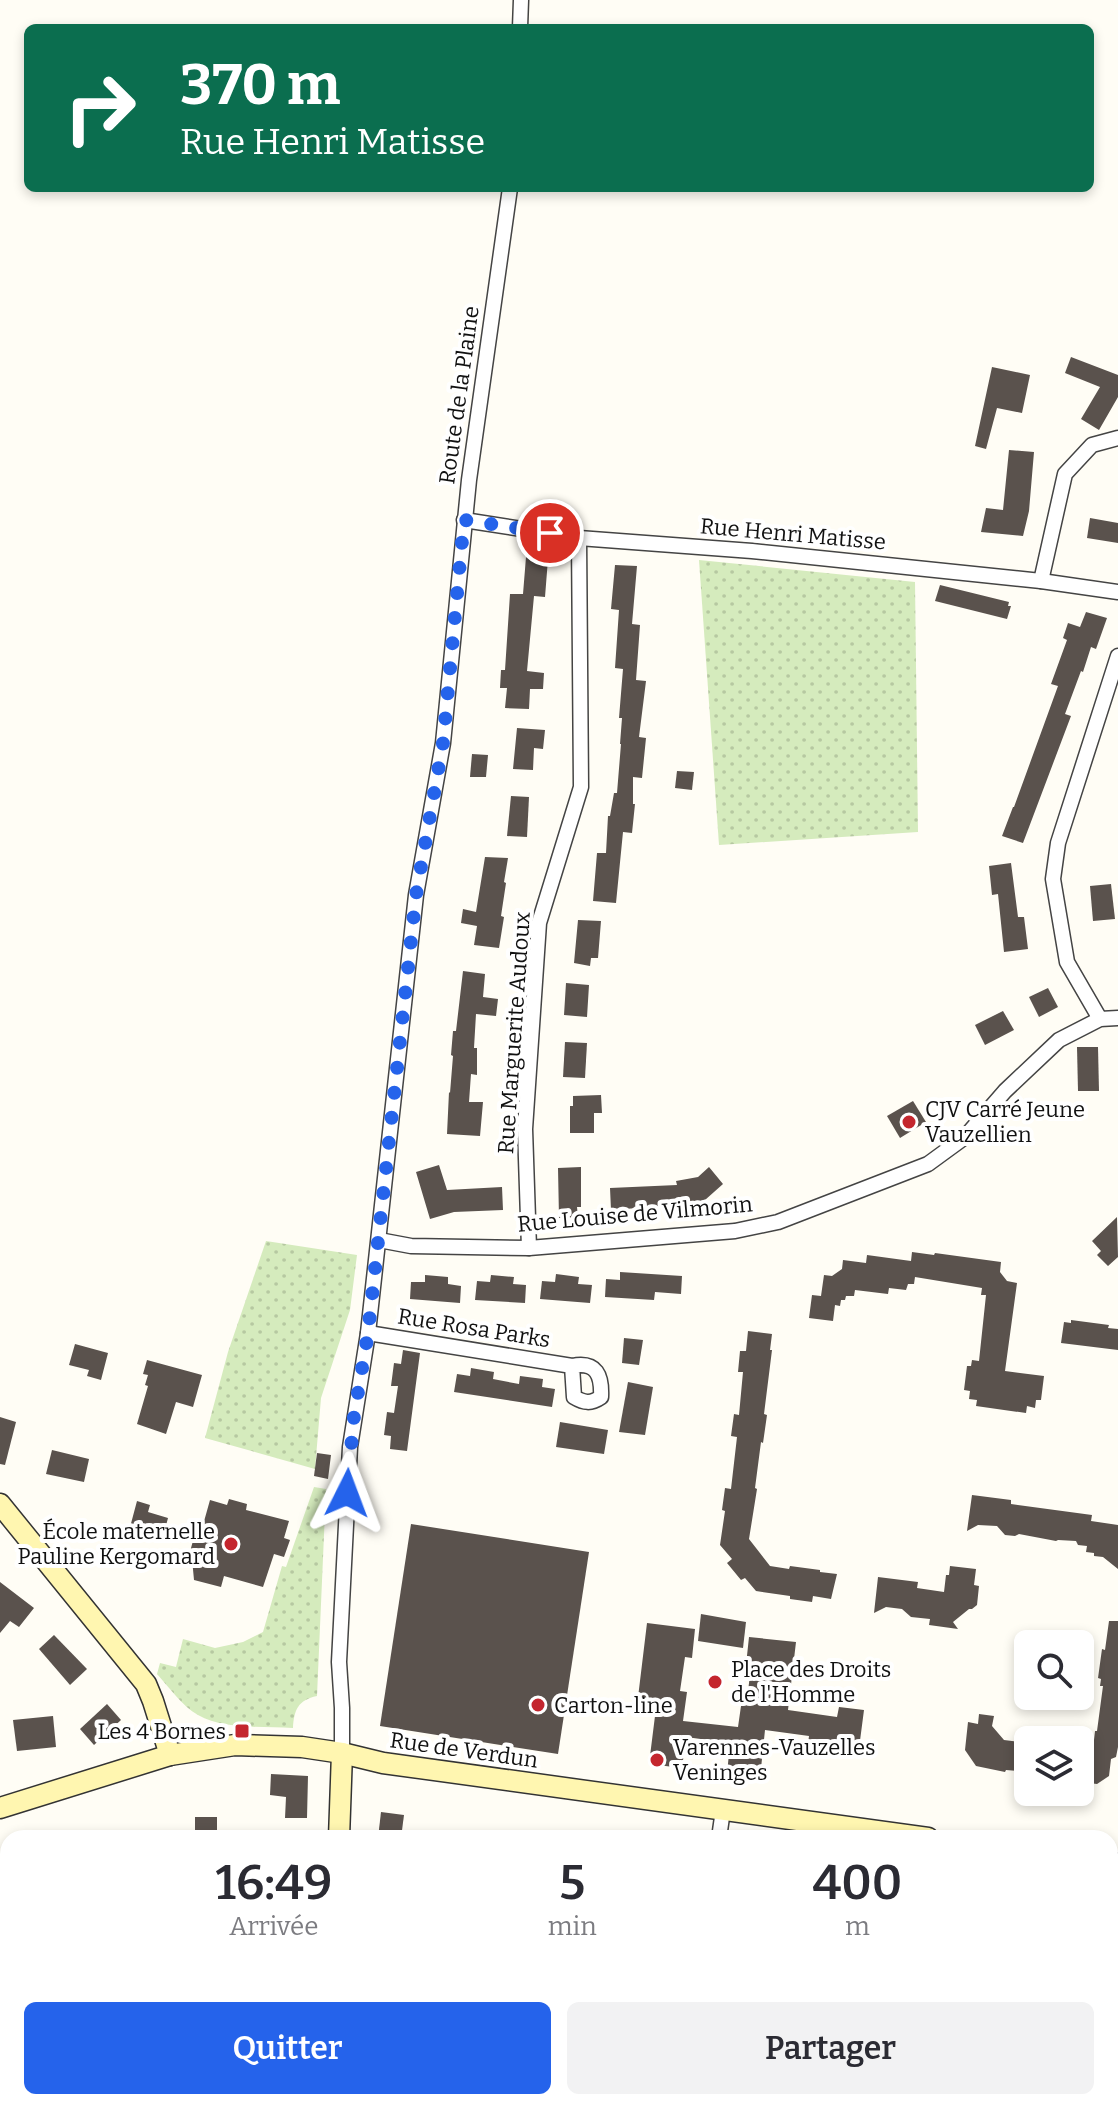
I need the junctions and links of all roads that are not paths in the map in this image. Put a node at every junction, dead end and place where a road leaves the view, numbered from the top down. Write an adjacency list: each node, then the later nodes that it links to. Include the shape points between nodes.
1 (521, 0): 2 (street)
2 (520, 24)
3 (509, 192): 5 (street, Route de la Plaine)
4 (1118, 438): 7 (street, via 1092,445 1065,474)
5 (464, 520): 6 (street, Rue Henri Matisse); 12 (street, Route de la Plaine, via 443,743 416,895)
6 (579, 538): 7 (street, Rue Henri Matisse); 13 (street, Rue Marguerite Audoux, via 581,787 539,923 525,1129)
7 (1041, 581): 8 (street, Rue Henri Matisse)
8 (1118, 592)
9 (1118, 656): 11 (street, via 1058,843 1053,879 1067,962)
10 (1118, 1018): 11 (street, Rue Louise de Vilmorin)
11 (1100, 1019): 13 (street, Rue Louise de Vilmorin, via 1059,1040 965,1137 928,1164 759,1227)
12 (379, 1240): 13 (street, Rue Louise de Vilmorin, via 411,1246); 14 (street, Route de la Plaine)
13 (529, 1248)
14 (368, 1333): 15 (street, Rue Rosa Parks); 17 (street, Route de la Plaine, via 350,1447 339,1662)
15 (572, 1366)
16 (0, 1504): 18 (street, via 146,1684)
17 (342, 1753): 18 (street, Rue de Verdun, via 235,1745); 20 (street, Rue de Verdun); 21 (street)
18 (170, 1755): 19 (street, Rue de Verdun)
19 (0, 1808)
20 (723, 1810): 22 (street); 23 (street, Rue de Verdun)
21 (339, 1830)
22 (720, 1830)
23 (869, 1830)

